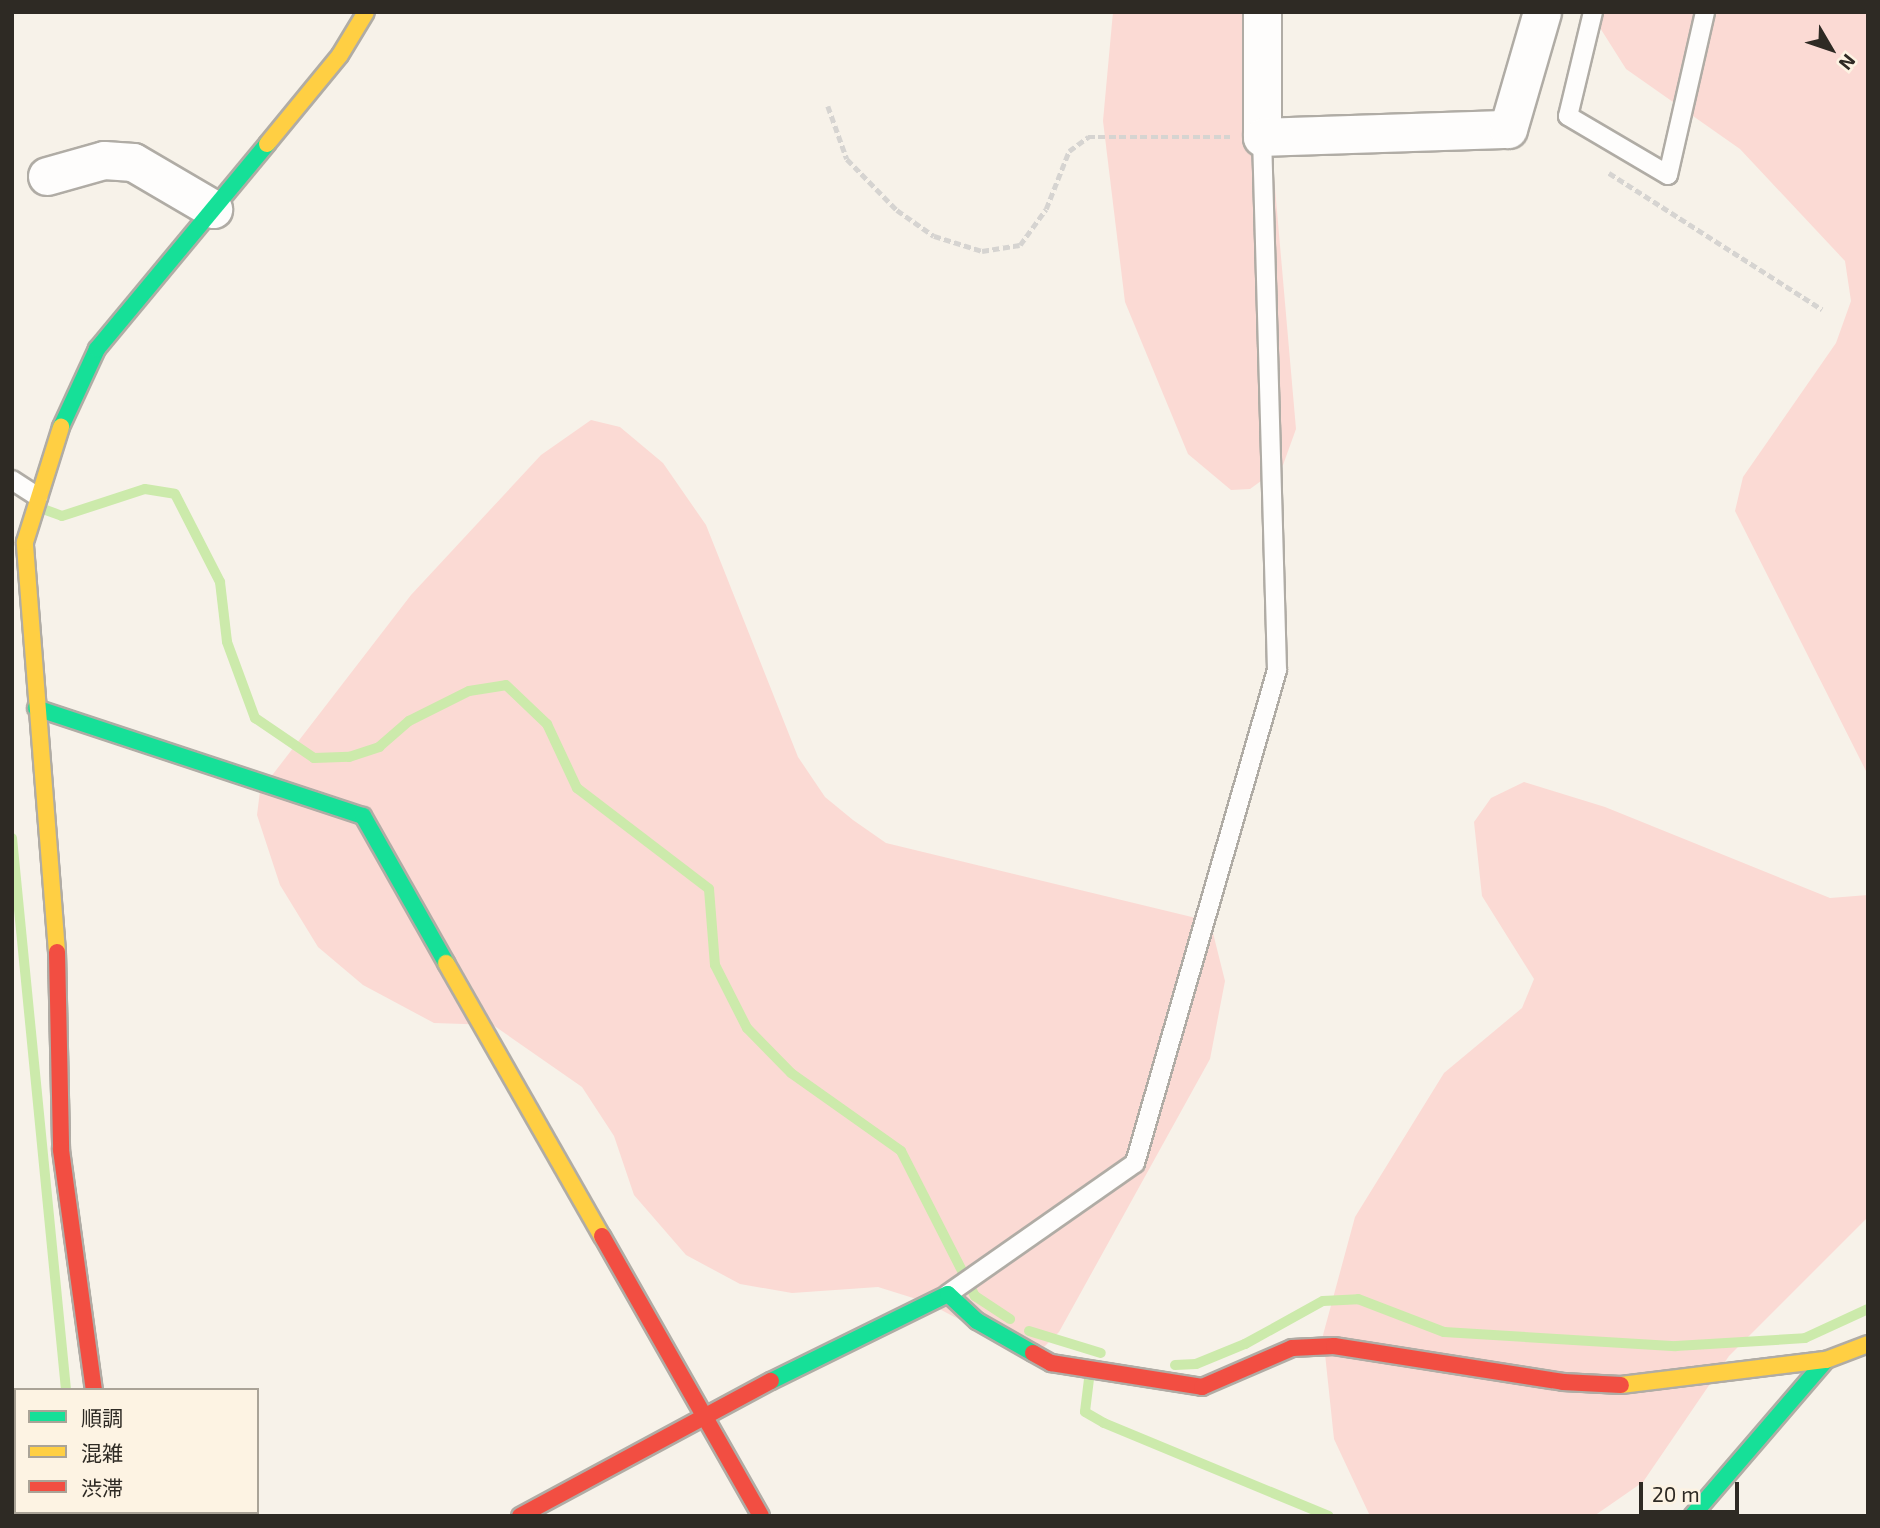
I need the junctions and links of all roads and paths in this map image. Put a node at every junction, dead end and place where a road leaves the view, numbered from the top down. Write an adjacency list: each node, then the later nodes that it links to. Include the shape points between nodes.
1 (366, 12): 10 (street, via 340,55)
2 (1262, 12): 7 (street)
3 (1542, 12): 7 (street, via 1508,129)
4 (1593, 12): 5 (lane, via 1568,116 1668,175)
5 (1705, 12)
6 (828, 106): 7 (path, via 847,159 897,210 934,236 982,251 1020,245 1046,209 1069,151 1088,138)
7 (1262, 137): 16 (lane, via 1277,670 1135,1163)
8 (1599, 167): 11 (path)
9 (47, 176): 10 (street, via 92,162 133,162)
10 (213, 209): 13 (street, via 97,349 52,444)
11 (1822, 309)
12 (12, 481): 13 (lane)
13 (38, 497): 14 (street)
14 (19, 537): 15 (street)
15 (36, 708): 19 (street, via 63,1033 61,1150); 20 (street, via 363,816)
16 (948, 1294): 18 (street, via 977,1321 1051,1363 1202,1387 1292,1348 1334,1346 1603,1386); 20 (street)
17 (1868, 1344): 18 (street)
18 (1826, 1360): 23 (street)
19 (94, 1388)
20 (704, 1414): 21 (street); 22 (street)
21 (520, 1516)
22 (761, 1516)
23 (1692, 1516)

